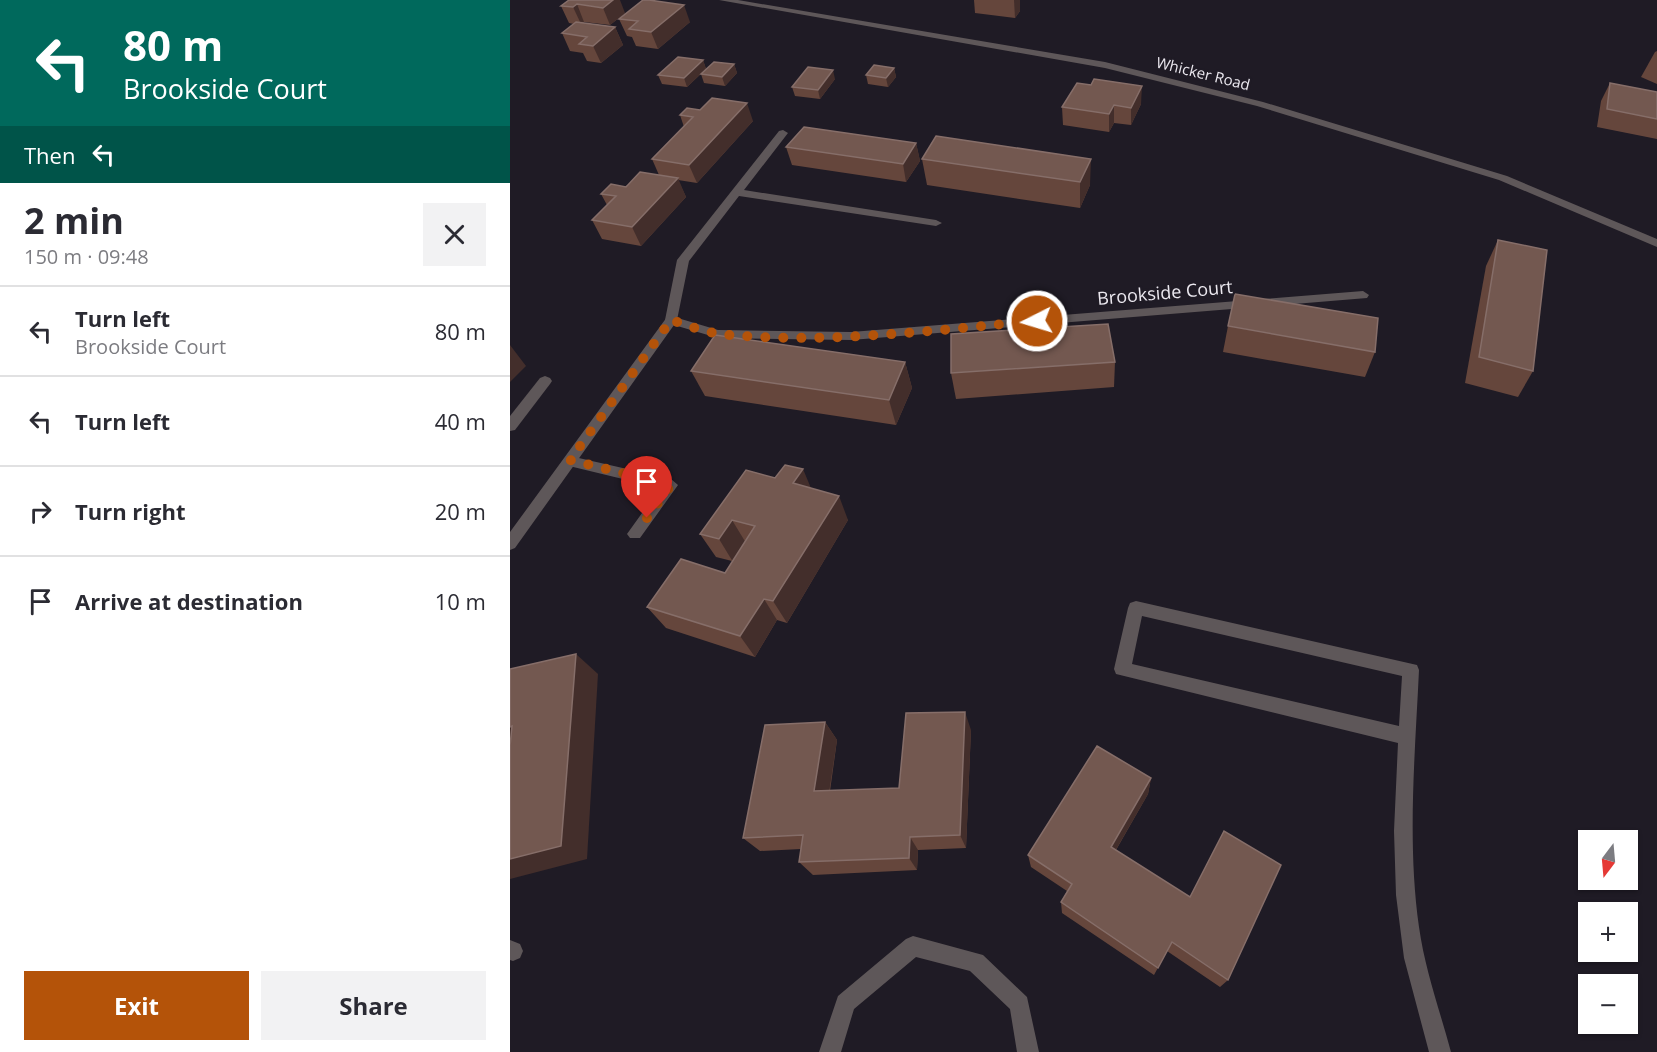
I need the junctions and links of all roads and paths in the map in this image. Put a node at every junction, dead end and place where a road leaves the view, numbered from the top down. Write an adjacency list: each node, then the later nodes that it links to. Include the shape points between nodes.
1 (723, 0): 5 (street, Whicker Road, via 1105,65 1260,104 1503,178)
2 (783, 133): 3 (street)
3 (737, 192): 4 (street); 7 (street, via 683,260)
4 (936, 223)
5 (1657, 243)
6 (1363, 295): 7 (street, Brookside Court, via 851,336 718,334)
7 (671, 320): 10 (street)
8 (545, 381): 9 (street)
9 (510, 426)
10 (570, 460): 11 (street, via 671,485); 12 (street)
11 (634, 534)
12 (510, 544)
13 (1408, 737): 13 (street, via 1411,670 1136,608 1122,669); 16 (street, via 1403,828 1409,928)
14 (830, 1052): 15 (street, via 844,1003 913,946 976,962 1020,1004)
15 (1028, 1052)
16 (1440, 1052)

